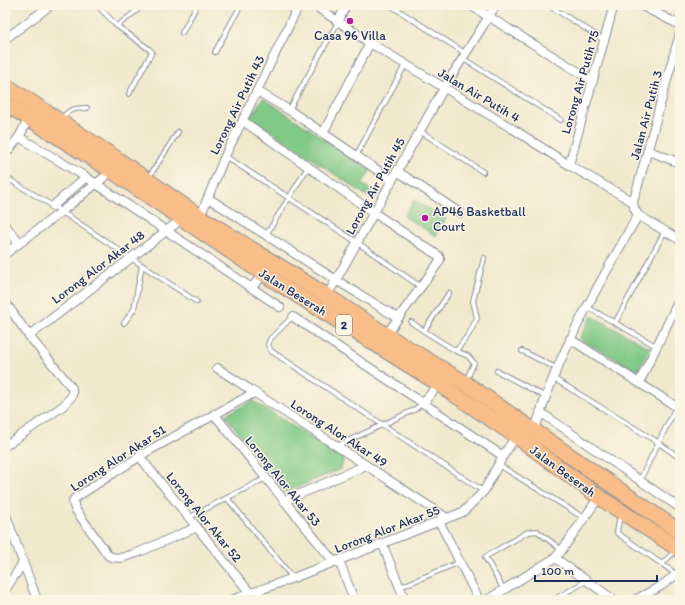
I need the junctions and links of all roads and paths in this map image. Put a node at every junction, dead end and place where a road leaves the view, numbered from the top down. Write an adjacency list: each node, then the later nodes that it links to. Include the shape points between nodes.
1 (51, 5): 21 (street)
2 (97, 5): 18 (lane)
3 (144, 5): 18 (lane)
4 (197, 5): 19 (lane)
5 (241, 5): 24 (lane)
6 (299, 5): 30 (street, Lorong Air Putih 43)
7 (314, 5): 16 (street, Jalan Air Putih 4)
8 (346, 5): 16 (street)
9 (390, 5): 25 (lane)
10 (470, 5): 15 (street)
11 (496, 5): 15 (street, Lorong Air Putih 45)
12 (548, 5): 22 (lane)
13 (614, 5): 22 (street, Lorong Air Putih 75)
14 (640, 5): 17 (street)
15 (488, 16): 25 (street, Lorong Air Putih 45); 27 (street)
16 (338, 22): 23 (street, Jalan Air Putih 4); 34 (lane)
17 (680, 25)
18 (117, 26): 31 (lane, via 150,48 152,52)
19 (182, 33)
20 (680, 35): 43 (street, Jalan Air Putih 3)
21 (5, 39)
22 (604, 40): 27 (street, Lorong Air Putih 75)
23 (370, 44): 26 (street, Jalan Air Putih 4); 41 (street)
24 (215, 52)
25 (464, 56): 29 (street, Lorong Air Putih 45); 36 (lane)
26 (405, 65): 29 (street, Jalan Air Putih 4); 46 (lane)
27 (593, 81): 48 (street, Lorong Air Putih 75)
28 (5, 85): 38 (highway, Jalan Beserah / 2)
29 (444, 88): 39 (street, Lorong Air Putih 45); 48 (street, Jalan Air Putih 4)
30 (257, 91): 34 (street); 37 (street, Lorong Air Putih 43)
31 (129, 94)
32 (5, 103): 35 (highway, Jalan Beserah / 2)
33 (87, 108): 38 (lane, via 74,109 66,113)
34 (289, 110): 41 (street)
35 (29, 118): 42 (street); 50 (highway, Jalan Beserah / 2)
36 (561, 120)
37 (242, 121): 45 (street, Lorong Air Putih 43); 49 (street)
38 (60, 122): 55 (highway, Jalan Beserah / 2)
39 (419, 131): 51 (street, Lorong Air Putih 45); 52 (lane)
40 (178, 132): 55 (lane)
41 (323, 133): 46 (street)
42 (19, 137): 44 (street); 54 (street)
43 (649, 151): 47 (street); 60 (street, Jalan Air Putih 3)
44 (5, 155)
45 (225, 156): 58 (street, Lorong Air Putih 43); 59 (lane)
46 (356, 156): 56 (street)
47 (680, 163)
48 (569, 165): 60 (street, Jalan Air Putih 4)
49 (308, 167): 59 (lane); 63 (street)
50 (112, 171): 57 (street); 67 (highway, Jalan Beserah / 2)
51 (397, 171): 56 (street, Lorong Air Putih 45); 64 (street)
52 (482, 172)
53 (5, 177): 61 (lane)
54 (86, 177): 57 (street); 61 (street)
55 (147, 180): 66 (highway, Jalan Beserah / 2)
56 (392, 180): 63 (street, Lorong Air Putih 45)
57 (96, 184): 62 (street); 69 (street)
58 (208, 198): 66 (street, Lorong Air Putih 43); 71 (street)
59 (290, 198): 71 (lane); 74 (lane)
60 (633, 202): 65 (street)
61 (53, 206): 62 (lane)
62 (61, 212): 73 (street); 76 (lane)
63 (374, 213): 74 (street, Lorong Air Putih 45); 81 (street, via 439,256 439,262)
64 (460, 213)
65 (638, 215): 70 (street); 89 (street)
66 (200, 217): 84 (highway, Jalan Beserah / 2)
67 (182, 218): 69 (street, Lorong Alor Akar 48); 79 (highway, Jalan Beserah / 2)
68 (5, 225): 73 (street)
69 (166, 231): 76 (street, Lorong Alor Akar 48); 82 (street)
70 (665, 231): 72 (street); 94 (lane)
71 (266, 235): 80 (street)
72 (680, 240)
73 (18, 243): 75 (street)
74 (358, 243): 80 (street, Lorong Air Putih 45); 81 (lane)
75 (5, 254)
76 (130, 257): 78 (lane); 97 (street, Lorong Alor Akar 48)
77 (484, 258): 100 (lane, via 473,301 477,318)
78 (142, 265): 87 (lane); 93 (lane, via 134,309)
79 (264, 274): 82 (street); 108 (highway, Jalan Beserah / 2)
80 (336, 280): 84 (street, Lorong Air Putih 45); 91 (street)
81 (421, 287): 91 (street)
82 (251, 288): 88 (street)
83 (449, 292): 95 (lane)
84 (327, 296): 96 (highway, Jalan Beserah / 2)
85 (680, 298): 99 (street)
86 (5, 302): 97 (street)
87 (197, 302)
88 (280, 307)
89 (586, 307): 94 (lane); 98 (street)
90 (293, 316): 111 (street); 115 (lane, via 270,338 268,345 271,351)
91 (398, 318): 96 (street)
92 (411, 322): 95 (lane)
93 (124, 323)
94 (615, 323): 99 (lane)
95 (424, 331): 100 (lane)
96 (386, 335): 106 (highway, Jalan Beserah / 2)
97 (29, 336): 119 (street, via 72,388 72,396 63,406)
98 (570, 339): 103 (street); 107 (street)
99 (656, 346): 107 (street)
100 (456, 351): 106 (lane, via 468,356 474,363)
101 (522, 351): 103 (lane)
102 (217, 368): 109 (street, Lorong Alor Akar 49)
103 (556, 368): 105 (street)
104 (497, 371): 110 (lane)
105 (554, 378): 110 (street); 118 (lane)
106 (465, 382): 116 (highway, Jalan Beserah / 2)
107 (639, 383): 112 (street)
108 (439, 384): 111 (street); 117 (highway, Jalan Beserah / 2)
109 (254, 393): 114 (street, Lorong Alor Akar 51); 120 (street, Lorong Alor Akar 49)
110 (546, 397): 113 (street)
111 (423, 403): 115 (lane, via 414,410); 122 (street)
112 (678, 408): 118 (lane)
113 (540, 412): 116 (street); 127 (street)
114 (214, 414): 121 (street, Lorong Alor Akar 51); 126 (street, Lorong Alor Akar 53)
115 (383, 424): 120 (lane); 128 (lane)
116 (535, 430): 139 (highway, Jalan Beserah / 2)
117 (516, 436): 122 (street, Lorong Alor Akar 55); 129 (highway, Jalan Beserah / 2)
118 (659, 444): 123 (lane); 127 (lane)
119 (5, 446)
120 (337, 446): 125 (street, Lorong Alor Akar 49)
121 (139, 456): 135 (street, Lorong Alor Akar 52); 138 (street, Lorong Alor Akar 51, via 73,501 75,509 108,555 121,558 137,553)
122 (503, 456): 124 (street, Lorong Alor Akar 55)
123 (680, 458)
124 (498, 464): 128 (street, Lorong Alor Akar 55); 136 (lane)
125 (366, 465): 131 (street); 137 (street, Lorong Alor Akar 49)
126 (266, 478): 130 (lane); 131 (street, Lorong Alor Akar 53)
127 (640, 480): 132 (street)
128 (484, 491): 137 (street, Lorong Alor Akar 55, via 463,512)
129 (599, 497): 133 (highway, Jalan Beserah / 2); 136 (street)
130 (227, 498): 135 (lane); 149 (lane)
131 (284, 501): 144 (street, Lorong Alor Akar 53)
132 (680, 508)
133 (621, 512): 142 (highway, Jalan Beserah / 2); 147 (lane, via 617,533)
134 (5, 516): 146 (street)
135 (190, 517): 138 (street, Lorong Alor Akar 52)
136 (584, 518): 141 (street)
137 (443, 520): 140 (street, Lorong Alor Akar 55); 145 (street)
138 (197, 527): 154 (street, Lorong Alor Akar 52)
139 (680, 532)
140 (382, 543): 144 (street, Lorong Alor Akar 55); 151 (street)
141 (562, 550): 143 (street); 153 (lane, via 537,531 533,531 485,557)
142 (679, 550): 147 (lane)
143 (555, 558): 150 (street); 153 (street)
144 (337, 561): 149 (street, Lorong Alor Akar 55); 158 (street)
145 (460, 562): 151 (lane); 160 (street)
146 (23, 563): 152 (street); 156 (street)
147 (662, 564): 148 (lane)
148 (679, 574): 155 (street)
149 (293, 578): 154 (street, Lorong Alor Akar 55)
150 (587, 580): 162 (lane); 163 (street)
151 (400, 587): 159 (street)
152 (5, 590)
153 (504, 590): 161 (street)
154 (251, 594): 157 (street, Lorong Alor Akar 55)
155 (640, 599)
156 (37, 600)
157 (232, 600)
158 (354, 600)
159 (405, 600)
160 (479, 600)
161 (488, 600)
162 (553, 600)
163 (614, 600)

